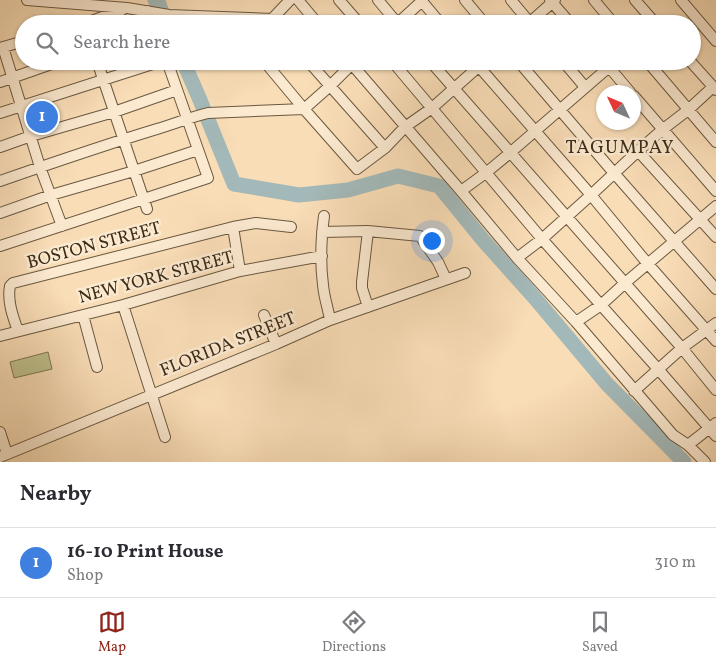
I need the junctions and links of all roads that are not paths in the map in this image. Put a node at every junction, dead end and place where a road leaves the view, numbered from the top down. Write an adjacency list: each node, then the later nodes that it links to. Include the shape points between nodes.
1 (27, 0): 13 (street)
2 (290, 0): 17 (street)
3 (298, 0): 18 (street)
4 (339, 0): 19 (street)
5 (378, 0): 20 (street)
6 (422, 0): 21 (street); 22 (street)
7 (464, 0): 23 (street)
8 (511, 0): 24 (street)
9 (594, 0): 27 (street)
10 (635, 0): 28 (street)
11 (681, 0): 29 (street)
12 (552, 1): 25 (street); 26 (street)
13 (127, 8): 14 (street); 15 (street)
14 (153, 12): 16 (street)
15 (109, 15)
16 (169, 15)
17 (279, 15)
18 (310, 15)
19 (352, 15)
20 (390, 15)
21 (406, 15)
22 (434, 15)
23 (477, 15)
24 (523, 15)
25 (538, 15)
26 (564, 15)
27 (606, 15)
28 (648, 15)
29 (694, 15)
30 (701, 23): 31 (street)
31 (716, 41)
32 (15, 44): 33 (street)
33 (2, 48): 52 (street)
34 (36, 70): 52 (street)
35 (100, 70): 53 (street)
36 (134, 70): 53 (street)
37 (169, 70): 60 (street)
38 (272, 70): 64 (street)
39 (316, 70): 56 (street)
40 (345, 70): 56 (street)
41 (359, 70): 70 (street)
42 (400, 70): 63 (street)
43 (438, 70): 58 (street)
44 (472, 70): 58 (street)
45 (485, 70): 72 (street)
46 (526, 70): 65 (street)
47 (571, 70): 57 (street)
48 (603, 70): 57 (street)
49 (615, 70): 55 (street)
50 (655, 70): 66 (street)
51 (698, 70): 59 (street)
52 (14, 78): 54 (street); 62 (street)
53 (103, 80): 62 (street); 67 (street)
54 (0, 82)
55 (625, 85)
56 (330, 86): 64 (street); 77 (street)
57 (585, 87): 65 (street)
58 (454, 88): 63 (street); 80 (street)
59 (715, 88): 66 (street)
60 (177, 90): 67 (street); 69 (street)
61 (641, 104): 71 (street)
62 (21, 106): 68 (street); 73 (street)
63 (432, 108): 70 (street); 83 (street)
64 (304, 109): 69 (street, via 203,114); 77 (street, via 357,169)
65 (560, 109): 72 (street); 84 (street)
66 (688, 110): 71 (street); 75 (street)
67 (114, 112): 73 (street); 74 (street)
68 (0, 113)
69 (188, 120): 74 (street); 78 (street)
70 (406, 128): 77 (street); 86 (street)
71 (662, 130): 79 (street); 87 (street)
72 (534, 131): 80 (street); 89 (street)
73 (31, 136): 76 (street); 81 (street)
74 (123, 139): 81 (street); 82 (street)
75 (716, 142)
76 (0, 147)
77 (386, 148)
78 (198, 150): 82 (street); 90 (street, via 208,178)
79 (638, 151): 84 (street); 95 (street)
80 (511, 152): 83 (street); 94 (street)
81 (40, 167): 85 (street); 88 (street)
82 (134, 171): 88 (street); 90 (street)
83 (487, 172): 86 (street); 102 (street)
84 (614, 174): 89 (street); 103 (street)
85 (0, 181)
86 (461, 191): 106 (street)
87 (716, 191)
88 (51, 195): 92 (street); 96 (street)
89 (591, 196): 94 (street); 107 (street)
90 (145, 204): 96 (street)
91 (716, 206): 95 (street)
92 (0, 213)
93 (324, 216): 100 (street)
94 (567, 216): 102 (street); 111 (street)
95 (701, 219): 101 (street); 103 (street)
96 (62, 226): 104 (street)
97 (232, 226): 98 (street, BOSTON STREET, via 256,223); 108 (street); 122 (street, BOSTON STREET, via 13,283 9,298)
98 (291, 227)
99 (368, 231): 100 (street); 110 (street, via 420,236); 115 (street, via 362,282)
100 (322, 232): 105 (street)
101 (716, 237)
102 (542, 239): 106 (street); 114 (street)
103 (673, 241): 107 (street); 112 (street)
104 (0, 246)
105 (322, 256): 108 (street, NEW YORK STREET); 118 (street, via 323,286)
106 (517, 258): 119 (street)
107 (648, 264): 111 (street); 121 (street)
108 (240, 271): 113 (street, NEW YORK STREET)
109 (465, 273): 110 (street, FLORIDA STREET)
110 (446, 279): 115 (street, FLORIDA STREET)
111 (625, 283): 114 (street); 126 (street)
112 (716, 289)
113 (123, 305): 117 (street, NEW YORK STREET); 131 (street)
114 (601, 305): 119 (street); 128 (street)
115 (368, 307): 118 (street, FLORIDA STREET)
116 (264, 314): 125 (street)
117 (83, 315): 122 (street, NEW YORK STREET); 127 (street)
118 (330, 320): 125 (street, FLORIDA STREET)
119 (576, 322): 130 (street)
120 (716, 323): 121 (street)
121 (708, 330): 124 (street); 126 (street)
122 (18, 331): 123 (street, NEW YORK STREET)
123 (0, 336)
124 (716, 341)
125 (276, 344): 131 (street, FLORIDA STREET)
126 (682, 348): 128 (street); 129 (street)
127 (97, 367)
128 (658, 369): 130 (street); 132 (street)
129 (716, 390)
130 (634, 391): 135 (street, via 673,435)
131 (151, 394): 134 (street); 136 (street, FLORIDA STREET)
132 (714, 429): 135 (street)
133 (0, 432): 136 (street)
134 (165, 437)
135 (688, 445): 137 (street)
136 (4, 455)
137 (705, 462)

